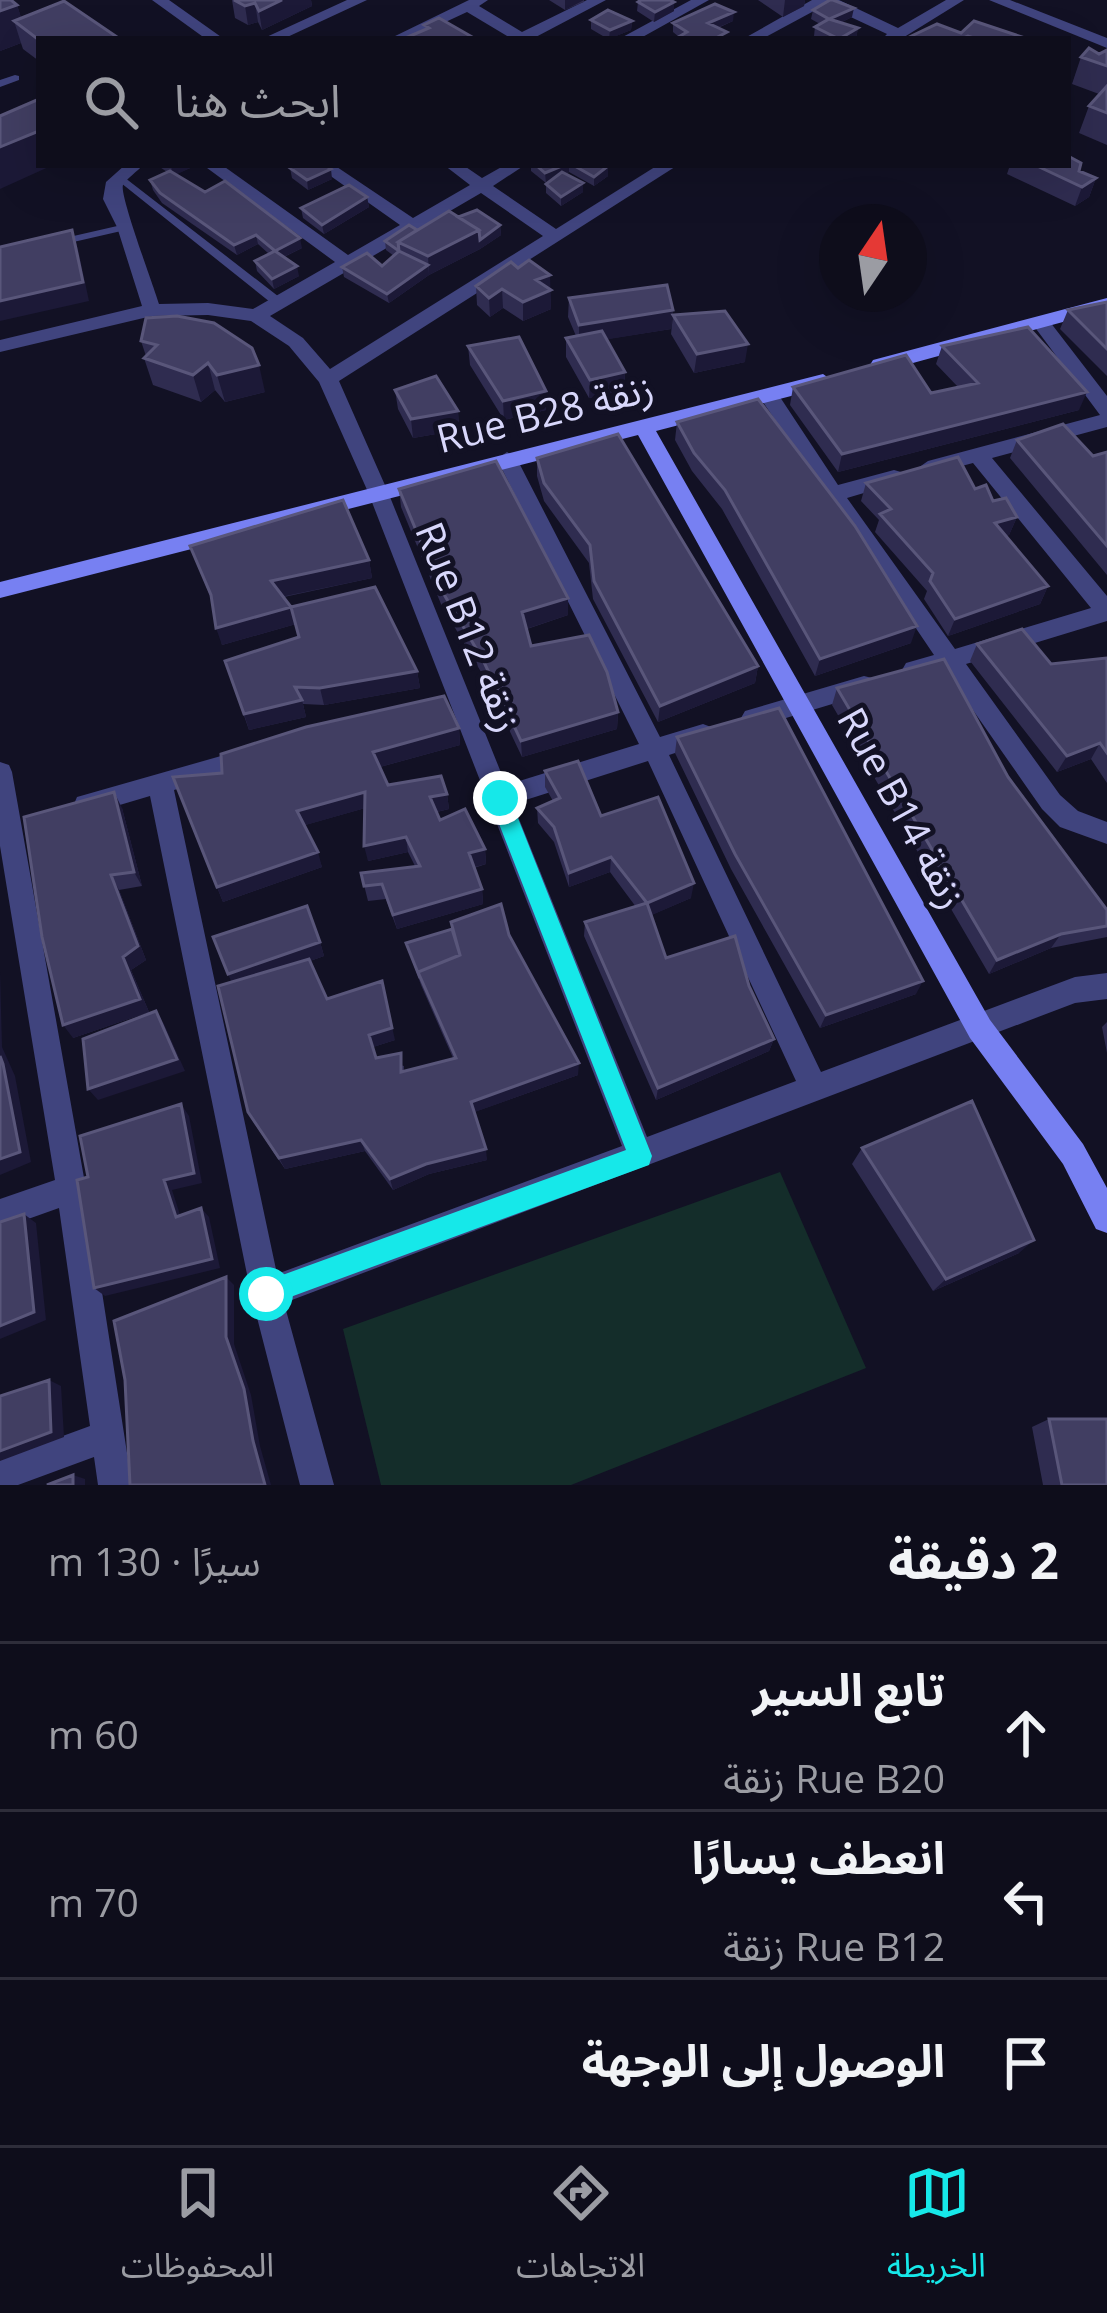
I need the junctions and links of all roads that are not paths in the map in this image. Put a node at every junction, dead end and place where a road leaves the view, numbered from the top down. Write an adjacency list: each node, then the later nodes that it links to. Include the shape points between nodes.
1 (159, 0): 11 (street)
2 (360, 0): 12 (street)
3 (599, 0): 15 (street)
4 (703, 0): 9 (street); 16 (street)
5 (825, 0): 18 (street); 19 (street)
6 (957, 0): 20 (street)
7 (996, 0): 21 (street)
8 (474, 3): 13 (street, via 439,12); 14 (street)
9 (724, 11)
10 (743, 22): 17 (street)
11 (212, 36)
12 (277, 36)
13 (402, 36)
14 (518, 36)
15 (528, 36)
16 (632, 36)
17 (762, 36)
18 (765, 36)
19 (892, 36)
20 (896, 36)
21 (1107, 43)
22 (15, 78): 23 (lane)
23 (0, 84)
24 (215, 168): 35 (street)
25 (327, 168): 31 (street)
26 (456, 168): 30 (street)
27 (512, 168): 30 (street)
28 (665, 168): 33 (street)
29 (127, 171): 32 (street, via 111,190); 36 (lane)
30 (481, 185): 31 (street); 33 (street)
31 (411, 224): 35 (street)
32 (126, 227): 34 (lane); 38 (street)
33 (553, 235): 44 (street)
34 (42, 246)
35 (345, 261): 36 (street)
36 (278, 303): 39 (street)
37 (1107, 304): 40 (street)
38 (152, 310): 39 (street, Rue B12 زنقة); 41 (street, Rue B12 زنقة)
39 (256, 316): 44 (street, Rue B12 زنقة, via 296,341)
40 (1040, 322): 42 (street); 46 (street)
41 (0, 346)
42 (859, 371)
43 (837, 377): 45 (street, Rue B28 زنقة)
44 (328, 379): 51 (street, Rue B12 زنقة)
45 (769, 395): 48 (street, Rue B28 زنقة); 52 (street)
46 (1107, 410)
47 (1107, 420): 49 (street)
48 (643, 427): 50 (street, Rue B28 زنقة); 56 (street, Rue B14 زنقة)
49 (977, 454): 52 (street); 54 (street)
50 (507, 459): 51 (street, Rue B28 زنقة); 57 (street)
51 (378, 492): 53 (street, Rue B28 زنقة); 61 (street, Rue B12 زنقة, via 447,704)
52 (833, 494): 55 (street)
53 (0, 590)
54 (1107, 612): 55 (street)
55 (951, 660): 56 (street); 63 (street, via 1051,802)
56 (800, 703): 57 (street); 66 (street, Rue B14 زنقة)
57 (654, 749): 61 (street); 67 (street)
58 (275, 751): 60 (street)
59 (0, 772): 62 (street)
60 (160, 783): 62 (street); 72 (street)
61 (500, 798): 68 (street, Rue B12 زنقة)
62 (30, 820): 64 (street)
63 (1107, 833)
64 (7, 874): 69 (street)
65 (1107, 986): 66 (street, via 1075,990)
66 (980, 1029): 67 (street); 71 (street, Rue B14 زنقة, via 1072,1154)
67 (814, 1089): 68 (street)
68 (640, 1156): 72 (street)
69 (71, 1189): 70 (street); 73 (street)
70 (0, 1214)
71 (1107, 1218)
72 (266, 1294): 76 (street)
73 (107, 1436): 74 (street); 75 (street)
74 (0, 1475)
75 (115, 1485)
76 (317, 1485)

